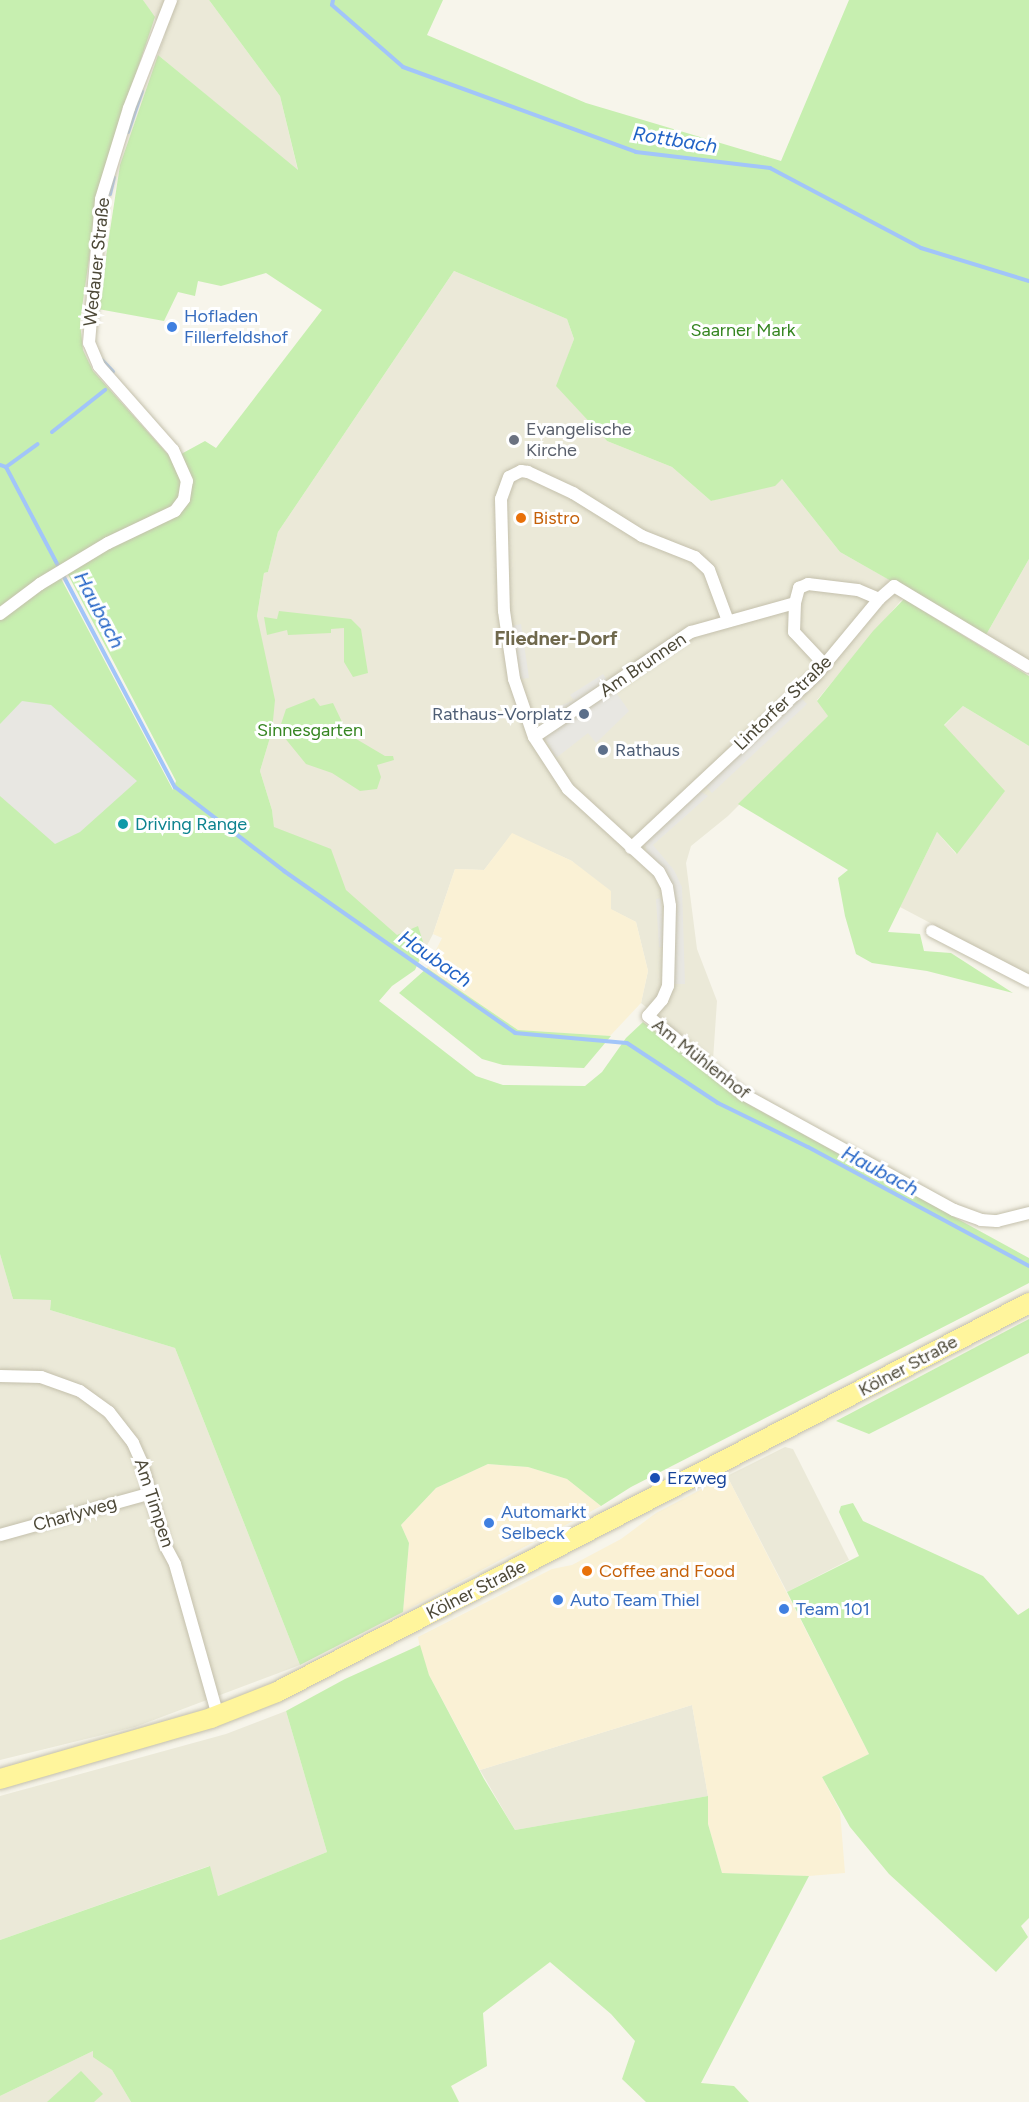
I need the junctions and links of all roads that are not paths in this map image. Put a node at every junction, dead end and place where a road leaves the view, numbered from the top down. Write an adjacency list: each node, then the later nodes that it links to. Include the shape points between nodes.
1 (171, 0): 4 (street, Wedauer Straße, via 129,108 101,199 89,343 99,366 173,450 187,481 184,499 175,511 108,543)
2 (879, 599): 3 (street, Am Brunnen, via 858,590 808,585 799,588); 6 (street, Lintorfer Straße); 7 (street, via 894,586)
3 (795, 603): 5 (street, Am Brunnen); 6 (street, via 794,632)
4 (0, 614)
5 (728, 621): 8 (street, Am Brunnen, via 691,632); 8 (street, Am Mühlenhof, via 709,570 695,557 642,536 573,493 528,472 514,473 503,487 500,545 504,611 514,679)
6 (825, 664): 9 (street, Lintorfer Straße)
7 (1029, 667)
8 (534, 736): 9 (street, Am Mühlenhof, via 568,789)
9 (631, 848): 12 (street, Am Mühlenhof, via 659,872 670,906 668,986 648,1016 741,1093 954,1210 997,1221)
10 (932, 931): 11 (street)
11 (1029, 981)
12 (1029, 1213)
13 (1029, 1303): 17 (main road, Kölner Straße, via 331,1665)
14 (0, 1376): 15 (street, Am Timpen, via 41,1377 64,1383 95,1400 133,1443)
15 (151, 1493): 16 (street, Charlyweg); 17 (street, Am Timpen)
16 (0, 1535)
17 (218, 1716): 18 (main road, Kölner Straße)
18 (0, 1779)

